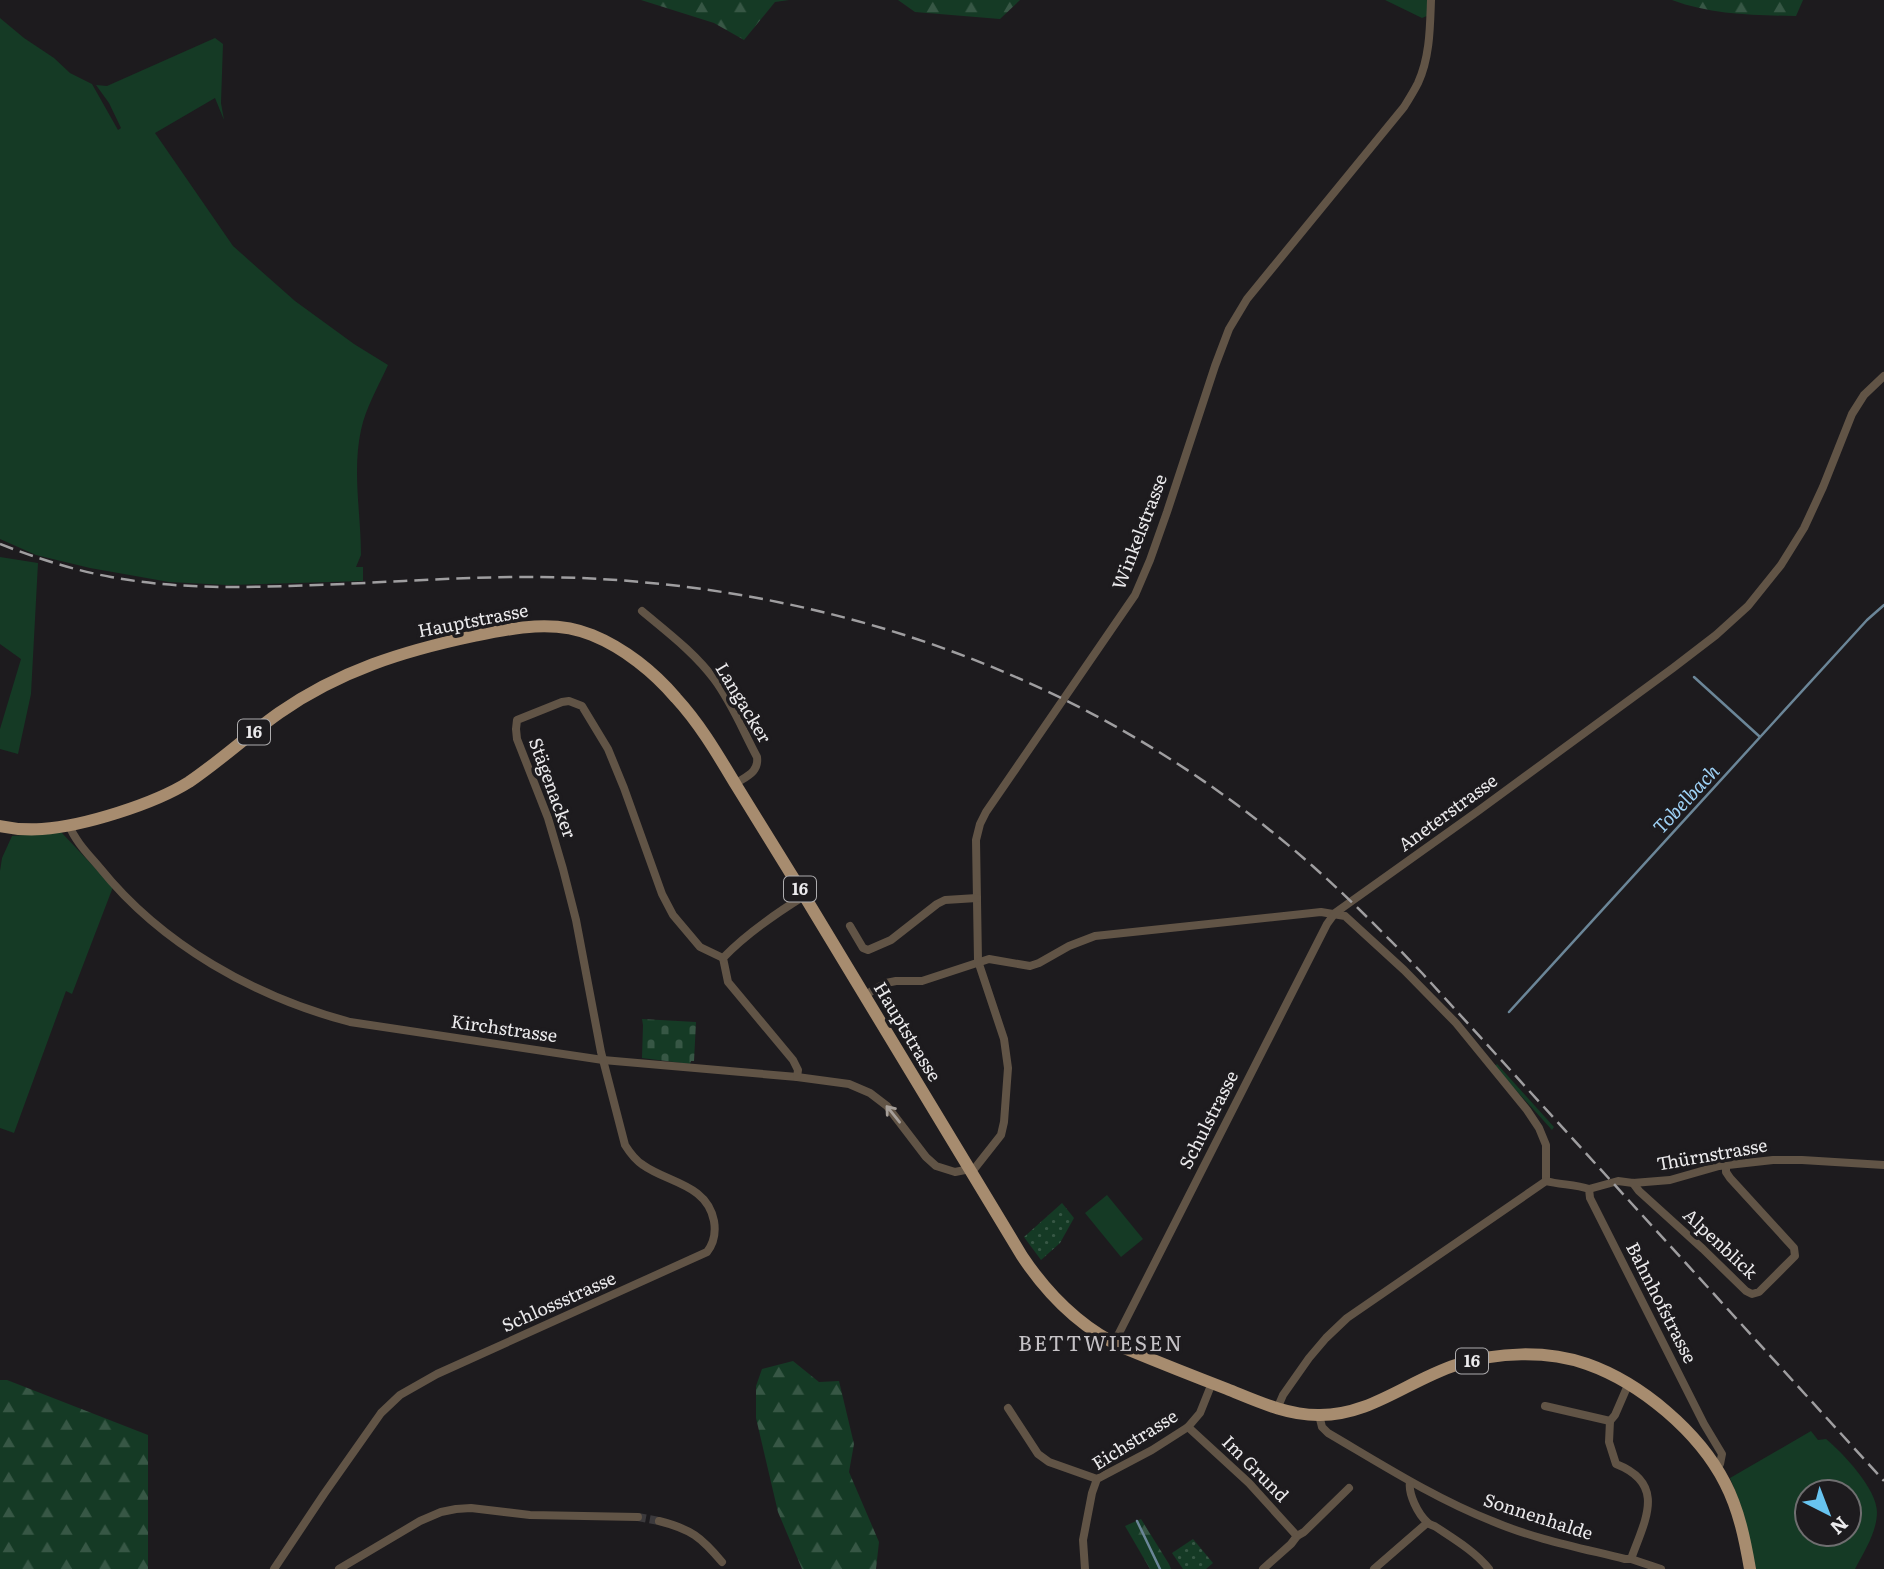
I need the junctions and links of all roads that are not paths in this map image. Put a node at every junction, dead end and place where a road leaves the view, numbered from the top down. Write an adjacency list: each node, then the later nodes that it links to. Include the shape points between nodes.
1 (1431, 0): 8 (street, Winkelstrasse, via 1425,61 1404,107 1247,299 1229,329 1135,595 980,824)
2 (1884, 376): 9 (street, Aneterstrasse, via 1852,414 1804,528 1748,606 1673,668)
3 (642, 611): 4 (street, Langacker, via 702,664 728,701 758,763 752,773)
4 (735, 783): 5 (main road, Hauptstrasse / 16, via 693,718 636,660 587,633 535,626 450,641 364,666 300,699 171,792); 7 (main road, Hauptstrasse / 16)
5 (69, 825): 6 (main road, Hauptstrasse / 16, via 27,830); 14 (street, Kirchstrasse, via 119,892 161,930 215,966 272,995 350,1022)
6 (0, 826)
7 (804, 896): 11 (street, via 769,918); 13 (main road, Hauptstrasse / 16)
8 (976, 898): 10 (street, via 937,904 891,940 868,950); 12 (street, Winkelstrasse)
9 (1335, 913): 12 (street, via 1095,936 1030,966); 19 (street, via 1345,916 1435,1001 1527,1110 1546,1145); 22 (street, Schulstrasse)
10 (850, 926)
11 (723, 958): 14 (street, Stägenacker, via 699,947 673,915 608,749 582,706 562,702 517,720 516,733 548,818 576,920); 15 (street, via 728,982 793,1060)
12 (978, 961): 13 (street, via 922,981 886,983); 18 (street, Winkelstrasse, via 1004,1039 1008,1068 1001,1135 981,1162)
13 (865, 995): 18 (main road, Hauptstrasse / 16)
14 (603, 1060): 15 (street, Kirchstrasse); 41 (street, Schlossstrasse, via 625,1145 645,1167 706,1201 715,1224 713,1245 707,1252 400,1395 381,1413)
15 (797, 1077): 18 (street, Kirchstrasse, one-way to 15, via 955,1172 936,1166 887,1106 870,1093 849,1084)
16 (1884, 1165): 17 (street, Thürnstrasse, via 1802,1160)
17 (1726, 1167): 20 (street, Thürnstrasse); 20 (street, Alpenblick, via 1730,1178 1796,1253 1752,1294)
18 (969, 1169): 22 (main road, Hauptstrasse / 16, via 1032,1272 1074,1316)
19 (1546, 1181): 21 (street); 27 (street, via 1347,1318 1309,1358)
20 (1633, 1183): 21 (street, Thürnstrasse, via 1612,1182)
21 (1589, 1189): 31 (street, Bahnhofstrasse, via 1722,1454)
22 (1114, 1343): 23 (main road, Hauptstrasse / 16)
23 (1212, 1383): 27 (main road, Hauptstrasse / 16); 30 (street, Eichstrasse, via 1200,1413)
24 (1628, 1385): 28 (main road, Hauptstrasse / 16, via 1572,1360 1495,1357 1442,1371 1358,1410); 29 (street); 31 (main road, Hauptstrasse / 16, via 1676,1421)
25 (1545, 1406): 29 (street)
26 (1008, 1408): 32 (street, via 1038,1454)
27 (1277, 1409): 28 (main road, Hauptstrasse / 16)
28 (1319, 1416): 33 (street, Sonnenhalde, via 1328,1433)
29 (1610, 1421): 39 (street, via 1609,1442 1616,1464 1635,1475 1648,1495 1647,1516)
30 (1188, 1427): 32 (street, Eichstrasse); 38 (street, Im Grund, via 1249,1483)
31 (1716, 1467): 48 (main road, Hauptstrasse / 16, via 1736,1510)
32 (1097, 1479): 43 (street, Eichstrasse, via 1083,1540)
33 (1410, 1482): 37 (street); 39 (street, Sonnenhalde, via 1502,1525)
34 (1349, 1488): 38 (street)
35 (638, 1517): 42 (street, via 456,1509 420,1521)
36 (659, 1521): 40 (street, via 699,1537)
37 (1427, 1523): 45 (street); 46 (street)
38 (1297, 1536): 44 (street)
39 (1631, 1559): 47 (street, Sonnenhalde)
40 (722, 1562)
41 (274, 1569)
42 (339, 1569)
43 (1085, 1569)
44 (1263, 1569)
45 (1374, 1569)
46 (1489, 1569)
47 (1661, 1569)
48 (1751, 1569)

